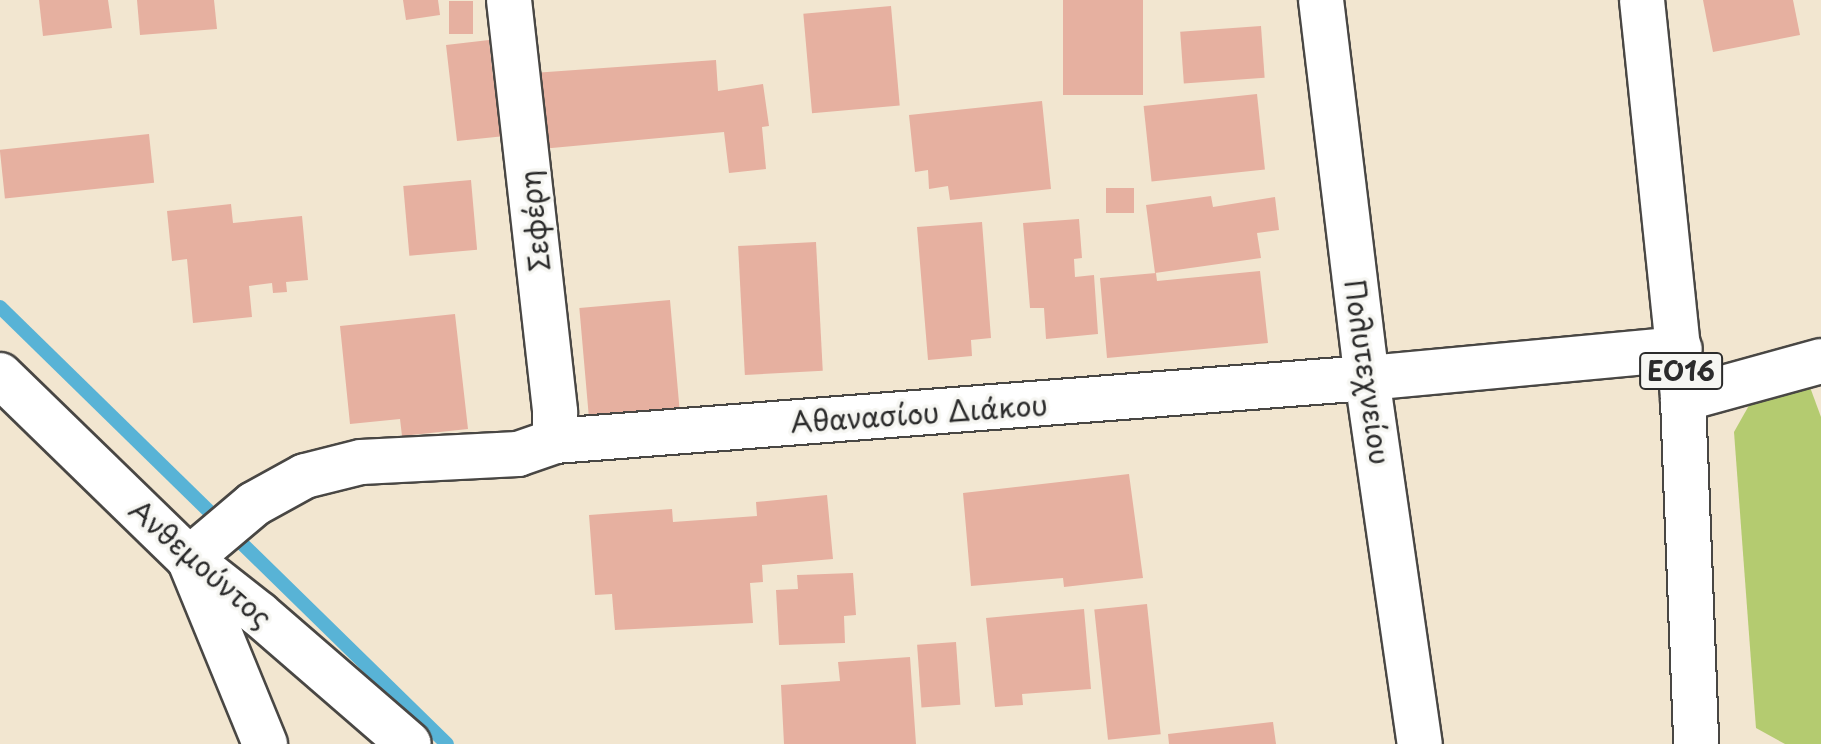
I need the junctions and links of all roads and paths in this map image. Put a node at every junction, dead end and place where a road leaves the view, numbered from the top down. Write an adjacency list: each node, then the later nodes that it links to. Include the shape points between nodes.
1 (509, 0): 9 (street, Σεφέρη)
2 (1321, 0): 7 (street, Πολυτεχνείου)
3 (1642, 0): 4 (street, ΕΟ16)
4 (1680, 349): 7 (street, Αθανασίου Διάκου); 8 (street, ΕΟ16)
5 (1821, 361): 8 (street)
6 (0, 375): 10 (street, Ανθεμούντος)
7 (1367, 378): 9 (street, Αθανασίου Διάκου); 13 (street, Πολυτεχνείου)
8 (1683, 399): 14 (street, ΕΟ16)
9 (555, 441): 10 (street, Αθανασίου Διάκου, via 518,454 361,462 305,476 254,504)
10 (189, 559): 11 (street); 12 (street, Ανθεμούντος)
11 (265, 744)
12 (409, 744)
13 (1420, 744)
14 (1696, 744)

